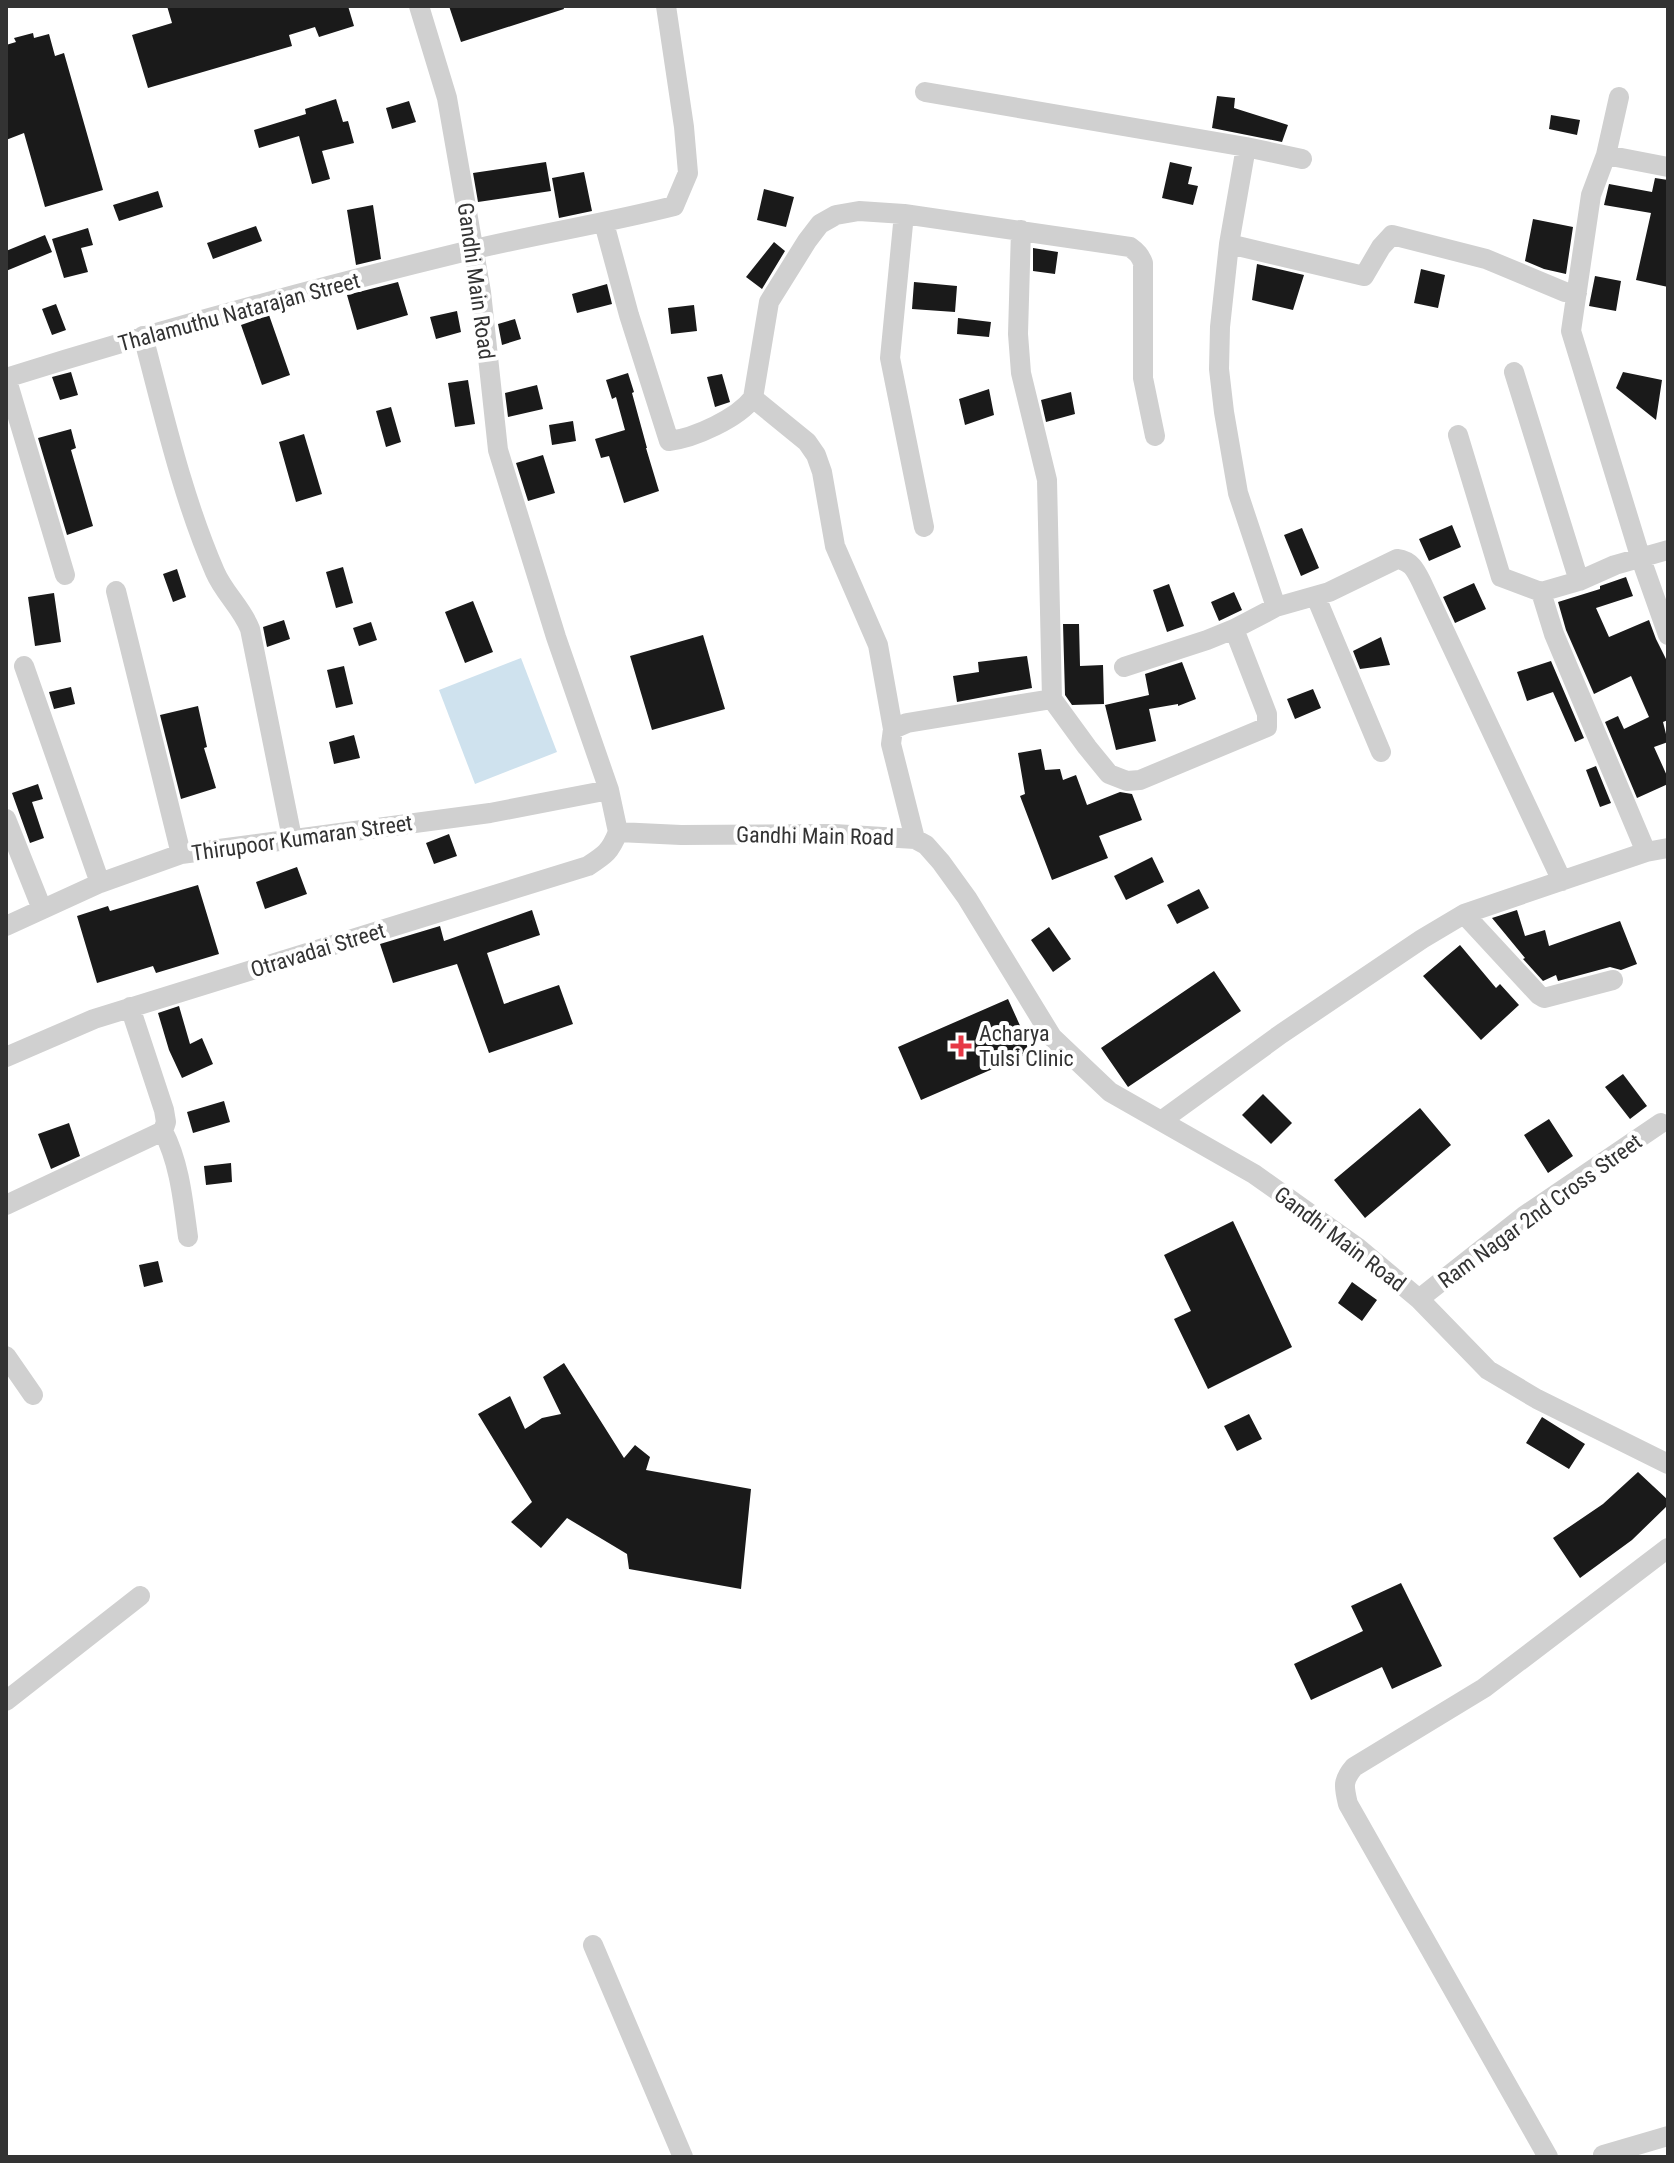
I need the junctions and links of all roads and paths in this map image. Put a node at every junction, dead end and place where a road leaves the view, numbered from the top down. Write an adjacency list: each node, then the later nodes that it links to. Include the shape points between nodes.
1 (419, 6): 13 (street, Gandhi Main Road, via 447,98)
2 (666, 6): 10 (street, Thalamuthu Natarajan Street, via 688,173 674,206)
3 (925, 92): 5 (street)
4 (1619, 97): 6 (street)
5 (1246, 147): 7 (street); 12 (street)
6 (1606, 155): 8 (street); 14 (street, via 1591,195)
7 (1302, 159)
8 (1668, 167)
9 (904, 214): 11 (street); 18 (street, via 859,211 820,224 769,302); 21 (street, via 890,358)
10 (604, 223): 13 (street, Thalamuthu Natarajan Street); 18 (street, via 669,441 732,418)
11 (1021, 230): 20 (street, via 1130,247 1140,255 1143,378); 34 (street, via 1018,334 1021,373 1047,480)
12 (1229, 244): 14 (street, via 1364,276 1392,235 1486,259); 29 (street, via 1220,327 1224,412 1238,493)
13 (473, 250): 15 (street, Thalamuthu Natarajan Street); 37 (street, Gandhi Main Road, via 498,450)
14 (1577, 293): 23 (street, via 1571,331)
15 (143, 336): 17 (street, Thalamuthu Natarajan Street); 40 (street, via 184,493 216,576 250,629)
16 (1514, 372): 25 (street)
17 (6, 378): 24 (street)
18 (753, 398): 35 (street, via 816,455 835,546 878,645)
19 (1458, 435): 27 (street, via 1501,577)
20 (1155, 436)
21 (924, 527)
22 (1668, 550): 23 (street)
23 (1640, 556): 25 (street); 31 (street)
24 (65, 575)
25 (1579, 581): 27 (street)
26 (116, 591): 44 (street)
27 (1541, 592): 43 (street)
28 (1316, 597): 29 (street); 36 (street); 45 (street, via 1397,559 1414,567)
29 (1276, 607): 30 (street)
30 (1234, 629): 33 (street); 34 (street, via 1267,714 1267,727 1140,780 1109,774)
31 (1668, 635)
32 (24, 666): 46 (street)
33 (1124, 667)
34 (1052, 699): 35 (street)
35 (893, 729): 41 (street, via 891,744)
36 (1381, 752)
37 (609, 790): 39 (street, Gandhi Main Road); 40 (street, Thirupoor Kumaran Street, via 490,813)
38 (6, 819): 47 (street)
39 (618, 832): 41 (street, Gandhi Main Road); 51 (street, Otravadai Street, via 606,855 588,866)
40 (292, 838): 44 (street, Thirupoor Kumaran Street)
41 (915, 839): 53 (street, Gandhi Main Road, via 941,862 967,898 1052,1037 1110,1092)
42 (1668, 848): 43 (street)
43 (1646, 852): 45 (street)
44 (181, 854): 46 (street, Thirupoor Kumaran Street)
45 (1562, 881): 48 (street)
46 (100, 883): 47 (street, Thirupoor Kumaran Street)
47 (42, 909): 49 (street, Thirupoor Kumaran Street)
48 (1464, 914): 50 (street, via 1544,998); 53 (street, via 1281,1034)
49 (6, 926)
50 (1613, 980)
51 (130, 1007): 52 (street, Otravadai Street); 55 (street, via 164,1110)
52 (6, 1057)
53 (1161, 1121): 58 (street, Gandhi Main Road, via 1254,1174)
54 (1661, 1123): 58 (street, Ram Nagar 2nd Cross Street, via 1524,1216)
55 (163, 1131): 56 (street); 57 (street, via 182,1191)
56 (6, 1205)
57 (188, 1237)
58 (1419, 1299): 61 (street, Gandhi Main Road, via 1488,1370)
59 (6, 1356): 60 (street)
60 (33, 1395)
61 (1668, 1464)
62 (1668, 1548): 69 (street, via 1484,1688 1354,1767 1346,1777 1348,1804)
63 (140, 1596): 64 (street)
64 (6, 1701)
65 (593, 1945): 68 (street)
66 (1668, 2136): 67 (street)
67 (1603, 2155)
68 (683, 2157)
69 (1548, 2157)

